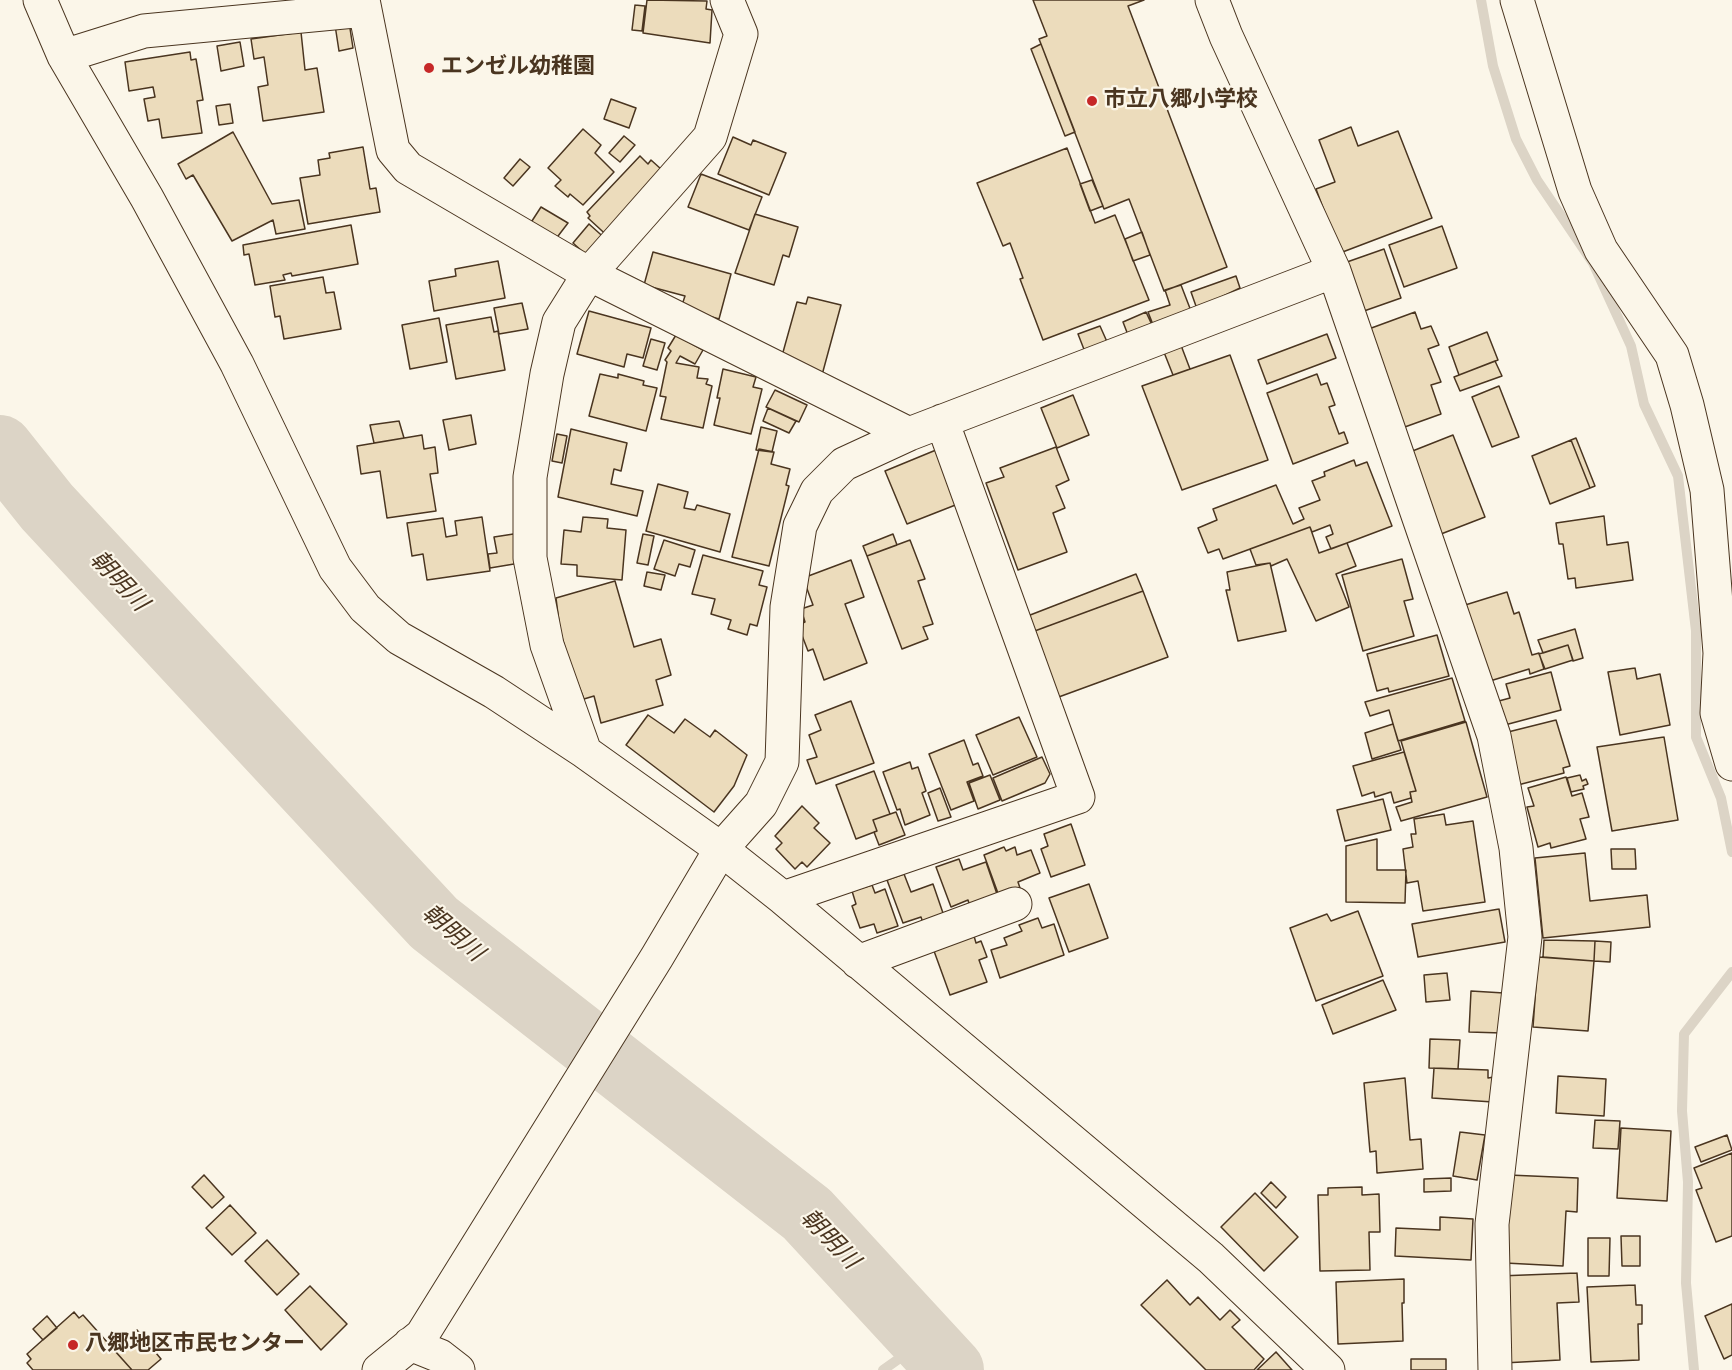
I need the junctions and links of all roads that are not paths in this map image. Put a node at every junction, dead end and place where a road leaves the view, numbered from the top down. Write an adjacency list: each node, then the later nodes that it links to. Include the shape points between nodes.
1 (40, 0): 6 (street)
2 (727, 0): 8 (street, via 741,34 710,137)
3 (1212, 0): 7 (street)
4 (1517, 0): 12 (street, via 1575,191 1601,250 1672,355 1687,405 1707,490 1720,653 1717,713)
5 (364, 5): 6 (street, via 144,31); 8 (street, via 393,150 408,168)
6 (64, 56): 11 (street, via 237,364 335,568 365,608 399,638 494,692)
7 (1334, 271): 9 (street); 21 (street, via 1494,736 1516,848 1525,937 1492,1224)
8 (588, 274): 10 (street); 11 (street, via 559,322 530,477 530,558 547,645)
9 (942, 421): 10 (street); 14 (street, via 1078,797)
10 (909, 434): 13 (street, via 844,464 817,491 800,526 787,607 782,762 761,804)
11 (585, 752): 13 (street)
12 (1732, 764)
13 (721, 849): 14 (street); 17 (street)
14 (783, 898): 16 (street)
15 (1015, 904): 16 (street)
16 (858, 962): 20 (street, via 1211,1257)
17 (416, 1339): 18 (street); 19 (street)
18 (379, 1370)
19 (458, 1370)
20 (1328, 1370)
21 (1495, 1370)

